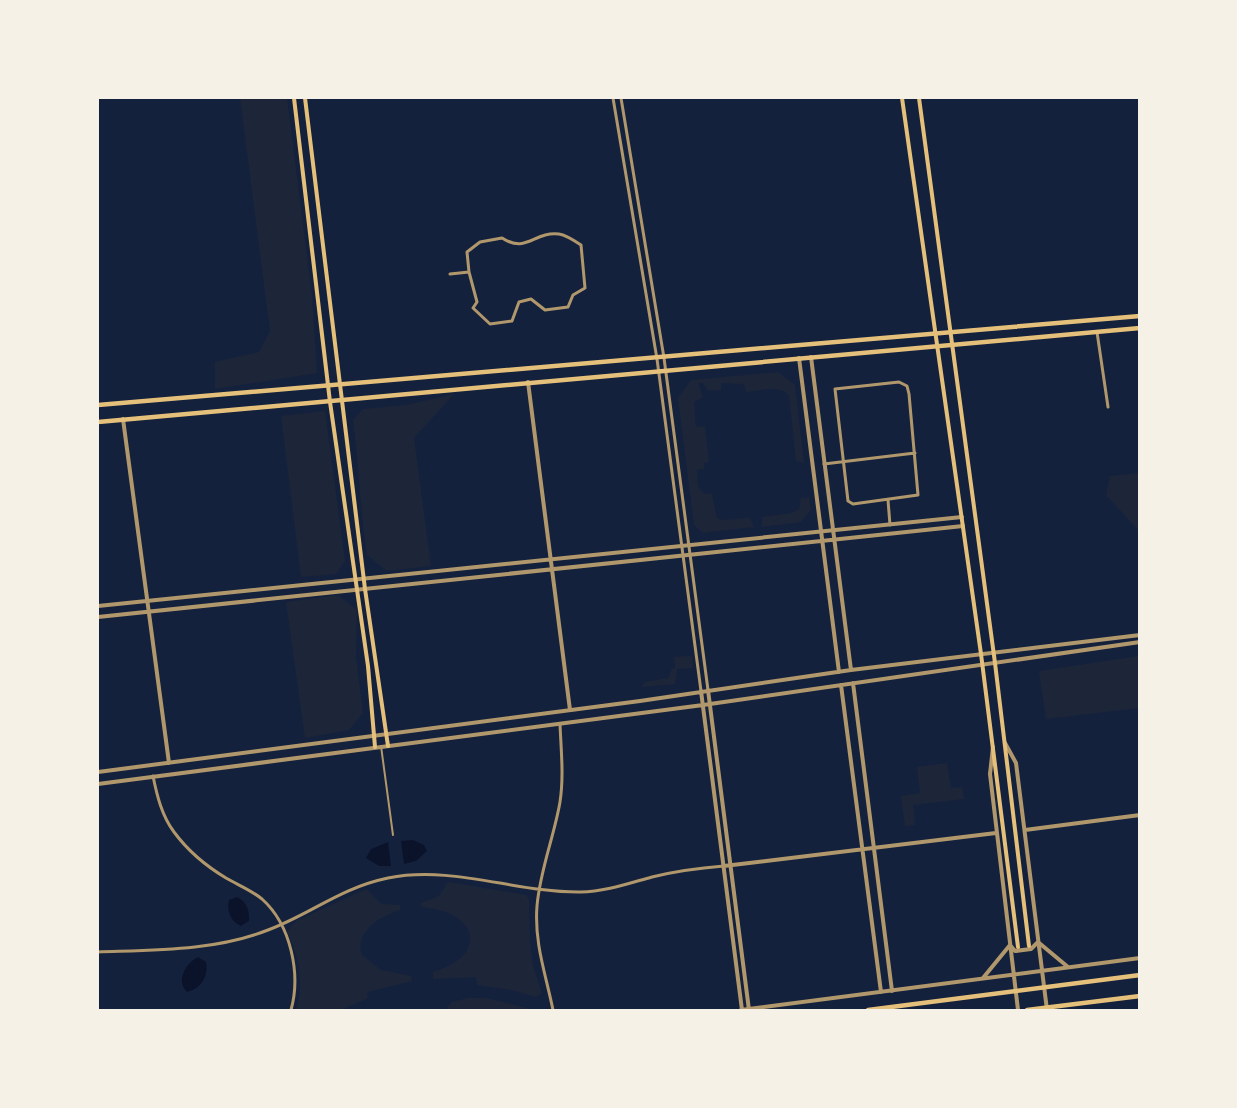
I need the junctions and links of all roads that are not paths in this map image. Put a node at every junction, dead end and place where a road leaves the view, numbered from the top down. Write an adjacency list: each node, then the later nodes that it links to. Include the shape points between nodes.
1 (294, 98): 24 (main road)
2 (305, 98): 23 (main road)
3 (613, 98): 19 (street)
4 (621, 98): 17 (street)
5 (902, 98): 13 (main road)
6 (919, 98): 11 (main road)
7 (468, 272): 7 (street, via 477,302 473,308 490,324 512,321 519,302 531,299 545,310 568,307 573,295 585,288 580,245 560,234 535,238 522,246 502,238 480,242 467,252); 8 (street)
8 (450, 274)
9 (1140, 316): 11 (main road)
10 (1140, 328): 12 (main road)
11 (951, 331): 13 (main road); 14 (main road)
12 (1097, 332): 14 (main road); 28 (street)
13 (936, 333): 15 (main road); 17 (main road)
14 (953, 345): 15 (main road); 58 (main road)
15 (938, 346): 16 (main road); 35 (main road)
16 (811, 357): 18 (main road); 33 (street)
17 (664, 358): 19 (main road); 21 (street)
18 (799, 358): 21 (main road); 39 (street)
19 (657, 359): 20 (street); 23 (main road)
20 (658, 370): 21 (main road); 22 (main road); 43 (street)
21 (666, 370): 42 (street)
22 (528, 382): 25 (main road); 46 (street)
23 (339, 383): 24 (main road); 25 (main road)
24 (328, 384): 26 (main road); 27 (main road)
25 (342, 401): 26 (main road); 48 (main road)
26 (330, 402): 29 (main road); 49 (main road)
27 (98, 405)
28 (1108, 407)
29 (123, 419): 30 (main road); 52 (street)
30 (98, 422)
31 (915, 453): 32 (street); 32 (street, via 907,386 899,382 835,389); 34 (street, via 918,495)
32 (843, 461): 33 (street); 34 (street, via 848,501 853,504)
33 (824, 464): 38 (street)
34 (888, 500): 36 (street)
35 (962, 517): 36 (street); 37 (main road)
36 (890, 525): 38 (street)
37 (963, 526): 40 (street); 59 (main road)
38 (832, 531): 39 (street); 40 (street)
39 (820, 533): 41 (street); 42 (street)
40 (834, 540): 41 (street); 62 (street)
41 (822, 541): 44 (street); 63 (street)
42 (689, 546): 43 (street); 44 (street)
43 (681, 547): 45 (street); 46 (street)
44 (691, 555): 45 (street); 66 (street)
45 (682, 556): 47 (street); 67 (street)
46 (551, 560): 47 (street); 48 (street)
47 (552, 570): 50 (street); 70 (street)
48 (364, 578): 49 (street); 50 (main road)
49 (356, 579): 51 (main road); 52 (street)
50 (365, 589): 51 (street); 72 (main road)
51 (358, 590): 54 (street); 73 (main road)
52 (147, 601): 53 (street); 54 (street)
53 (98, 606)
54 (149, 612): 55 (street); 79 (street)
55 (98, 617)
56 (1140, 635): 58 (street)
57 (1140, 642): 60 (street)
58 (993, 652): 59 (street); 60 (main road)
59 (981, 654): 61 (main road); 62 (street)
60 (995, 663): 61 (street); 74 (main road)
61 (982, 665): 64 (street); 77 (main road)
62 (851, 670): 63 (street)
63 (839, 672): 66 (street)
64 (853, 683): 65 (street); 87 (street)
65 (841, 685): 68 (street); 88 (street)
66 (708, 690): 67 (street); 68 (street)
67 (701, 691): 69 (street); 70 (street)
68 (710, 704): 69 (street); 90 (street)
69 (703, 705): 71 (street); 89 (street)
70 (570, 710): 72 (street)
71 (560, 722): 76 (street); 91 (street, via 560,799)
72 (386, 734): 73 (street); 76 (main road)
73 (374, 736): 78 (main road); 79 (street)
74 (1004, 740): 84 (street, via 1016,764); 95 (main road)
75 (381, 746): 76 (street); 78 (street); 86 (street)
76 (388, 746)
77 (993, 746): 85 (street, via 989,759); 96 (main road)
78 (375, 747): 81 (street)
79 (168, 763): 80 (street)
80 (98, 772)
81 (153, 776): 82 (street); 92 (street, via 163,813 175,834 207,866 263,901)
82 (98, 784)
83 (1140, 815): 84 (street)
84 (1025, 830): 93 (street)
85 (996, 833): 87 (street); 94 (street)
86 (393, 835)
87 (875, 847): 88 (street); 105 (street)
88 (863, 849): 90 (street); 107 (street)
89 (724, 866): 90 (street); 91 (street, via 585,892); 110 (street)
90 (730, 866): 111 (street)
91 (538, 891): 92 (street, via 444,875 402,876 333,896); 113 (street, via 537,938)
92 (280, 926): 97 (street, via 190,947); 112 (street, via 296,973)
93 (1038, 942): 94 (street, via 1032,949 1015,951); 99 (street); 100 (street)
94 (1010, 945): 101 (street); 103 (street)
95 (1029, 946)
96 (1018, 947)
97 (98, 951)
98 (1140, 958): 99 (street)
99 (1068, 967): 100 (street)
100 (1042, 971): 101 (street); 104 (street)
101 (1013, 974): 103 (street); 106 (street)
102 (1140, 975): 104 (main road)
103 (982, 979): 105 (street)
104 (1043, 987): 106 (main road); 109 (street)
105 (892, 991): 107 (street)
106 (1016, 991): 114 (main road); 115 (street)
107 (881, 992): 111 (street)
108 (1140, 996): 109 (main road)
109 (1046, 1009): 116 (main road)
110 (742, 1010): 111 (street)
111 (749, 1010)
112 (291, 1011)
113 (553, 1011)
114 (868, 1011)
115 (1018, 1011)
116 (1027, 1011)

